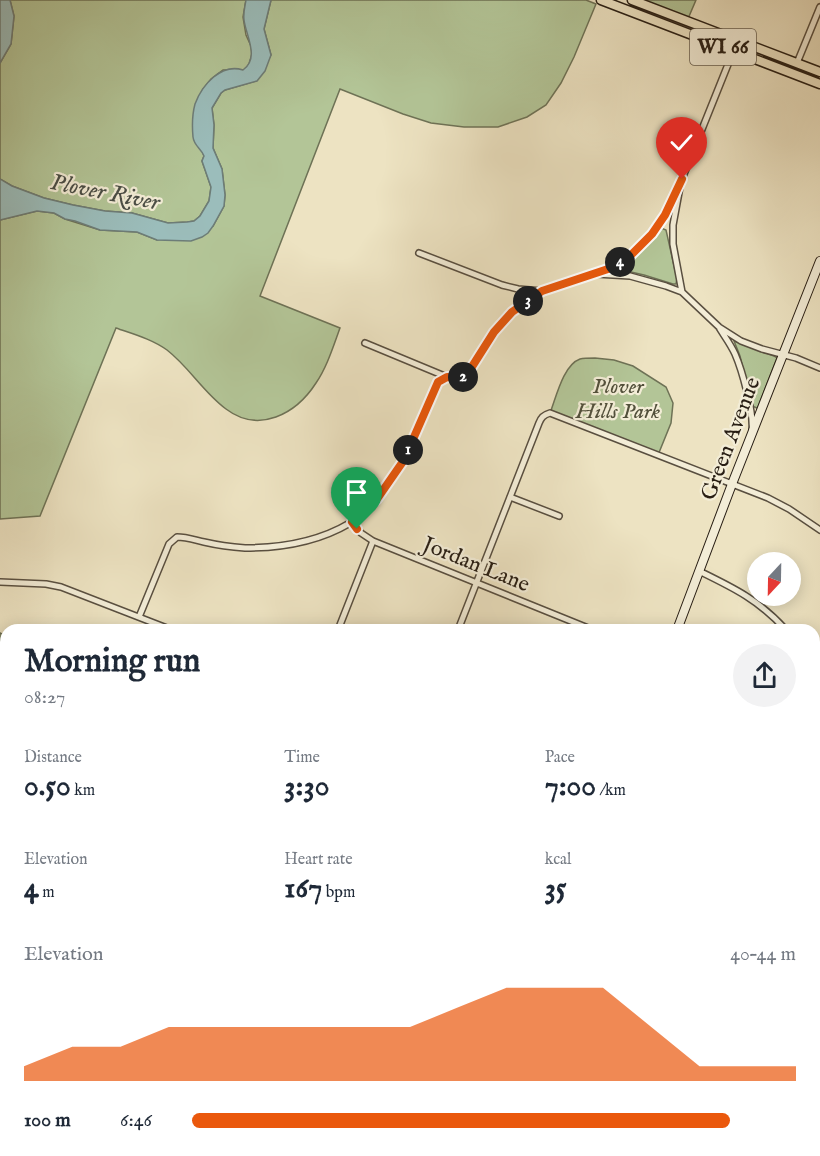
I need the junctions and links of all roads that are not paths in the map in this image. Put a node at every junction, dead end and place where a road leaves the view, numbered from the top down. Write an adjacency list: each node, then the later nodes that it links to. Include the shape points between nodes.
1 (601, 0): 4 (main road, WI 66)
2 (632, 0): 5 (main road, WI 66)
3 (820, 7): 5 (street)
4 (734, 52): 7 (main road, WI 66); 8 (street)
5 (797, 63): 6 (main road, WI 66)
6 (820, 72)
7 (820, 84)
8 (682, 179): 11 (street, via 652,234 631,255); 13 (street, via 673,244)
9 (419, 253): 12 (street, via 502,285)
10 (820, 261): 16 (street, Green Avenue)
11 (592, 274): 12 (street); 13 (street, via 630,276)
12 (542, 291): 18 (street, via 512,312 468,373 460,378)
13 (682, 292): 14 (street)
14 (719, 327): 16 (street, via 741,341); 19 (street, via 739,364 750,409)
15 (365, 343): 18 (street)
16 (784, 355): 17 (street); 19 (street, Green Avenue)
17 (820, 368)
18 (447, 377): 23 (street, via 438,382 404,460 377,499)
19 (750, 438): 20 (street, Green Avenue)
20 (732, 484): 21 (street, via 550,413 538,423); 24 (street, via 779,503); 26 (street, Green Avenue)
21 (510, 497): 22 (street); 28 (street)
22 (559, 516)
23 (352, 522): 25 (street, Jordan Lane); 29 (street, via 299,543 270,548 221,546 177,537 169,544)
24 (820, 531)
25 (373, 541): 28 (street, Jordan Lane); 31 (street)
26 (699, 571): 34 (street, Green Avenue); 35 (street, via 753,599)
27 (0, 582): 29 (street, via 61,587)
28 (476, 583): 32 (street); 33 (street, Jordan Lane)
29 (139, 617): 30 (street)
30 (157, 624)
31 (340, 624)
32 (460, 624)
33 (577, 624)
34 (679, 624)
35 (781, 624)

